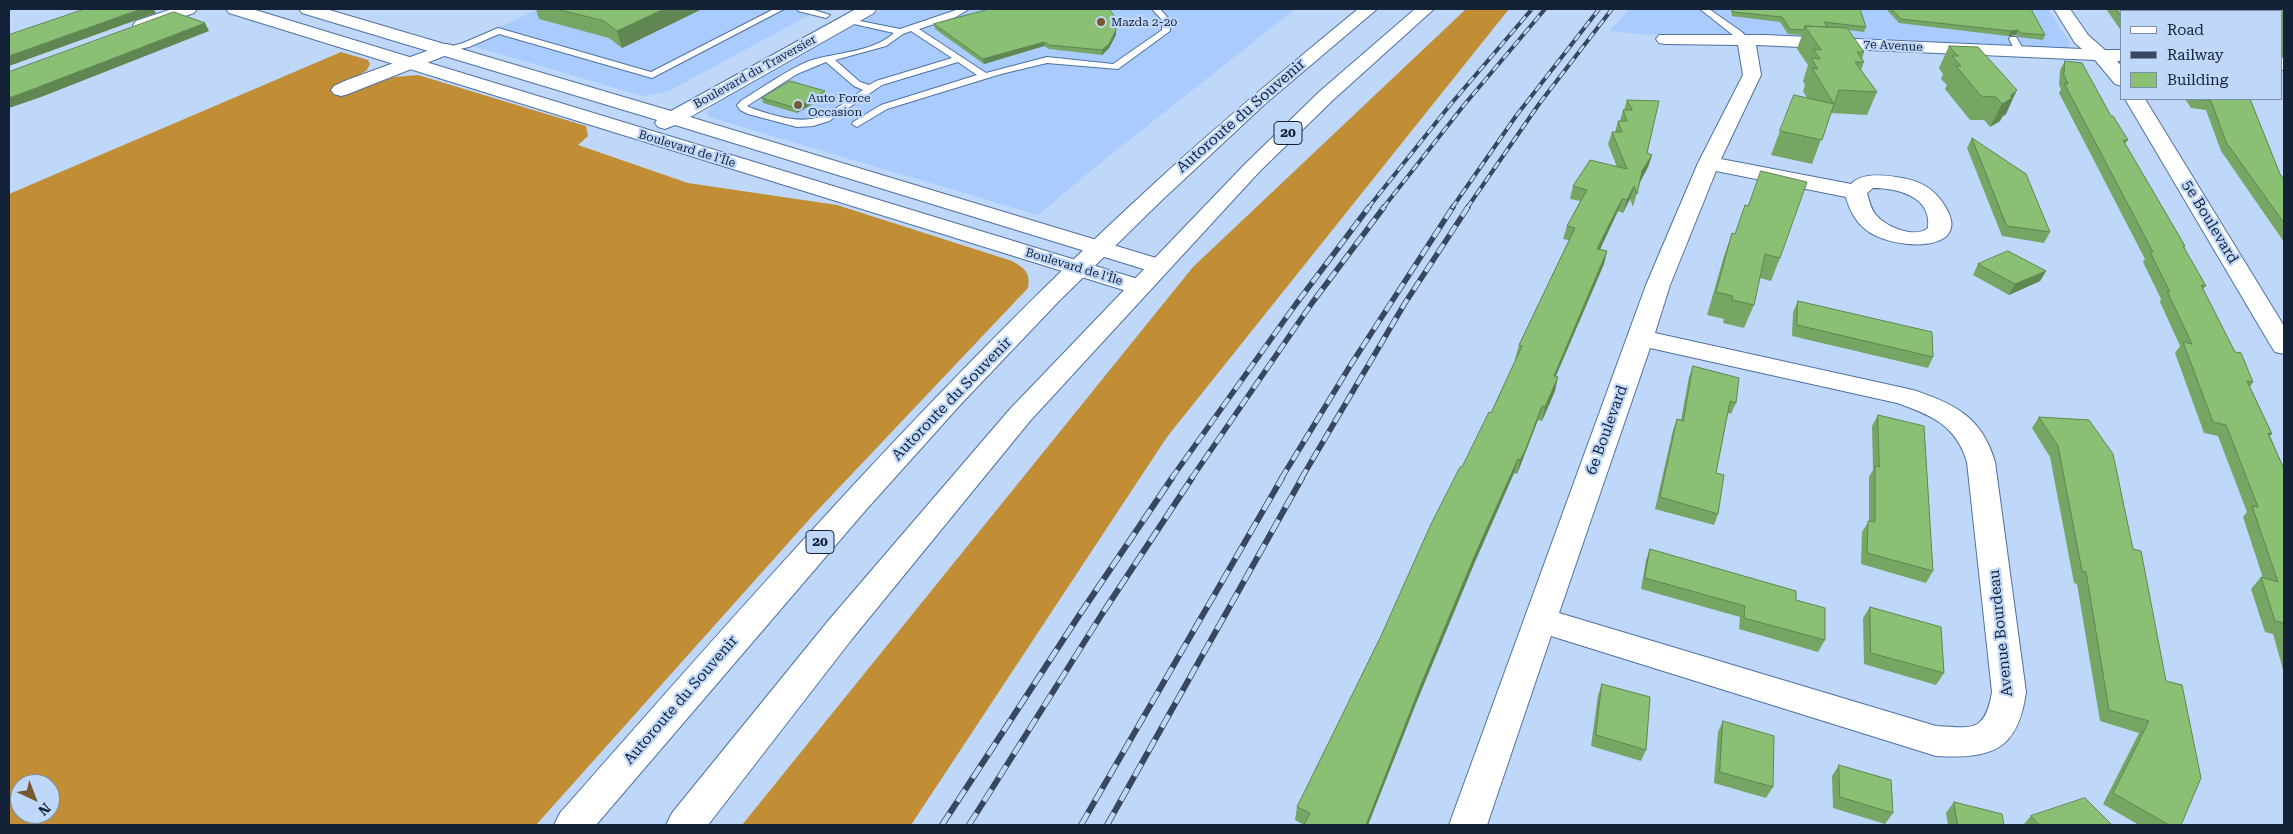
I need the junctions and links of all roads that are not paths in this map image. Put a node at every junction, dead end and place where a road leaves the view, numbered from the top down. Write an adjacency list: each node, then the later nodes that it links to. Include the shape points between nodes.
1 (188, 9): 15 (main road)
2 (235, 9): 24 (main road, Boulevard de l'Île)
3 (308, 9): 19 (main road, Boulevard de l'Île)
4 (780, 9): 19 (lane, via 652,75 498,31 466,45)
5 (801, 9): 13 (lane)
6 (868, 9): 13 (main road, Boulevard du Traversier)
7 (965, 9): 14 (lane)
8 (1156, 9): 25 (lane, via 1166,20 1166,31 1115,67 1053,59)
9 (1368, 9): 35 (main road, Autoroute du Souvenir / 20, via 1223,130)
10 (1425, 9): 36 (main road, 20, via 1296,124)
11 (1704, 9): 18 (lane)
12 (2062, 9): 20 (main road, via 2081,39)
13 (838, 15): 16 (lane); 30 (main road, Boulevard du Traversier)
14 (914, 28): 16 (lane); 23 (lane)
15 (125, 32)
16 (900, 32): 22 (lane, via 892,40)
17 (1665, 39): 18 (main road, 7e Avenue)
18 (1746, 40): 20 (main road, 7e Avenue, via 2017,46); 33 (main road, 6e Boulevard, via 1752,75)
19 (446, 48): 24 (main road); 30 (main road, Boulevard de l'Île)
20 (2101, 55): 21 (main road, 7e Avenue); 26 (main road)
21 (2120, 56)
22 (828, 59): 27 (lane, via 857,84); 27 (lane, via 786,78 745,102 743,108 797,124 809,124)
23 (959, 59): 25 (lane); 27 (lane, via 879,83)
24 (412, 64): 28 (main road, via 384,71); 32 (main road, Boulevard de l'Île)
25 (984, 76): 31 (lane, via 884,107)
26 (2120, 78)
27 (870, 89)
28 (341, 90)
29 (2136, 100): 40 (main road, 5e Boulevard)
30 (663, 115): 32 (main road, Boulevard du Traversier); 35 (main road, Boulevard de l'Île)
31 (857, 124)
32 (631, 132): 37 (main road, Boulevard de l'Île)
33 (1709, 164): 34 (main road); 39 (main road, 6e Boulevard, via 1658,285)
34 (1856, 192)
35 (1100, 247): 36 (main road, Boulevard de l'Île); 37 (main road, Autoroute du Souvenir / 20)
36 (1158, 266): 38 (main road, 20)
37 (1080, 269): 38 (main road, Boulevard de l'Île); 42 (main road, Autoroute du Souvenir / 20, via 892,463 720,654)
38 (1139, 287): 43 (main road, 20, via 1020,415 953,493)
39 (1640, 338): 41 (main road, 6e Boulevard); 41 (main road, Avenue Bourdeau, via 1902,396 1941,411 1970,434 1978,446 1981,462 2009,692 2007,712 2000,728 1984,740 1964,743 1936,741)
40 (2284, 346)
41 (1539, 619): 44 (main road, 6e Boulevard)
42 (573, 825)
43 (685, 825)
44 (1468, 825)

